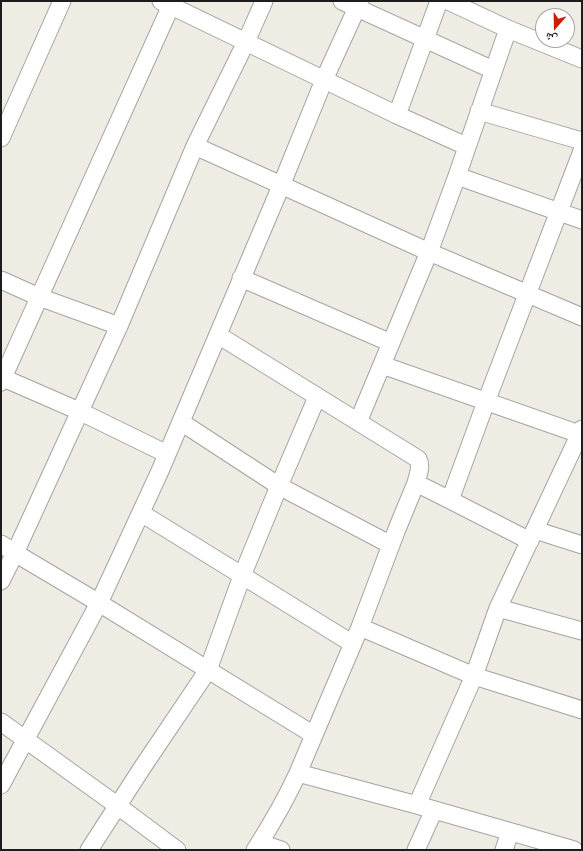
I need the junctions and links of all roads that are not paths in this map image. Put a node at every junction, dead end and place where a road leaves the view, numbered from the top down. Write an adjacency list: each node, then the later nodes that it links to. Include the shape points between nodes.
1 (62, 1): 16 (street)
2 (264, 1): 10 (street)
3 (342, 1): 7 (street)
4 (440, 1): 9 (street)
5 (448, 1): 8 (street)
6 (168, 3): 10 (street); 29 (street)
7 (359, 5): 9 (street); 13 (street)
8 (508, 29): 11 (street); 12 (street)
9 (425, 39): 12 (street); 15 (street)
10 (246, 42): 13 (street); 18 (street)
11 (582, 59)
12 (493, 70): 14 (street)
13 (324, 80): 15 (street); 22 (street)
14 (478, 111): 17 (street); 19 (street)
15 (397, 115): 19 (street)
16 (1, 138)
17 (582, 142)
18 (195, 146): 22 (street); 31 (street)
19 (466, 146): 21 (street)
20 (582, 151): 23 (street)
21 (457, 176): 23 (street); 25 (street)
22 (281, 186): 25 (street); 26 (street)
23 (559, 212): 24 (street); 28 (street)
24 (582, 220)
25 (429, 252): 28 (street); 33 (street)
26 (241, 278): 32 (street); 33 (street)
27 (1, 280): 29 (street)
28 (528, 295): 30 (street); 37 (street)
29 (39, 297): 31 (street); 35 (street)
30 (582, 317)
31 (118, 326): 38 (street)
32 (218, 334): 36 (street); 39 (street)
33 (391, 343): 34 (street)
34 (382, 365): 37 (street); 40 (street)
35 (2, 379): 38 (street)
36 (317, 397): 40 (street); 44 (street)
37 (486, 402): 41 (street); 45 (street)
38 (79, 411): 42 (street); 50 (street)
39 (181, 422): 42 (street); 44 (street)
40 (358, 422): 43 (street, via 418,459 420,469)
41 (581, 433): 47 (street)
42 (167, 454): 46 (street)
43 (416, 483): 45 (street); 48 (street)
44 (279, 486): 48 (street); 51 (street)
45 (450, 500): 47 (street)
46 (141, 513): 51 (street); 53 (street)
47 (532, 536): 49 (street); 54 (street)
48 (391, 545): 55 (street)
49 (582, 545)
50 (8, 548): 52 (street); 53 (street)
51 (242, 576): 57 (street); 58 (street)
52 (1, 581)
53 (99, 603): 58 (street); 63 (street)
54 (498, 608): 56 (street); 59 (street)
55 (360, 627): 57 (street); 59 (street)
56 (582, 631)
57 (353, 644): 62 (street)
58 (208, 670): 62 (street); 67 (street)
59 (474, 676): 60 (street); 66 (street)
60 (582, 710)
61 (1, 722): 63 (street)
62 (314, 735): 64 (street)
63 (25, 741): 65 (street); 67 (street)
64 (298, 773): 66 (street); 70 (street)
65 (1, 785)
66 (416, 805): 68 (street)
67 (118, 806): 71 (street); 72 (street)
68 (434, 810): 69 (street); 74 (street)
69 (510, 832): 75 (street); 76 (street)
70 (257, 847): 73 (street)
71 (89, 850)
72 (177, 850)
73 (281, 850)
74 (416, 850)
75 (504, 850)
76 (574, 850)

